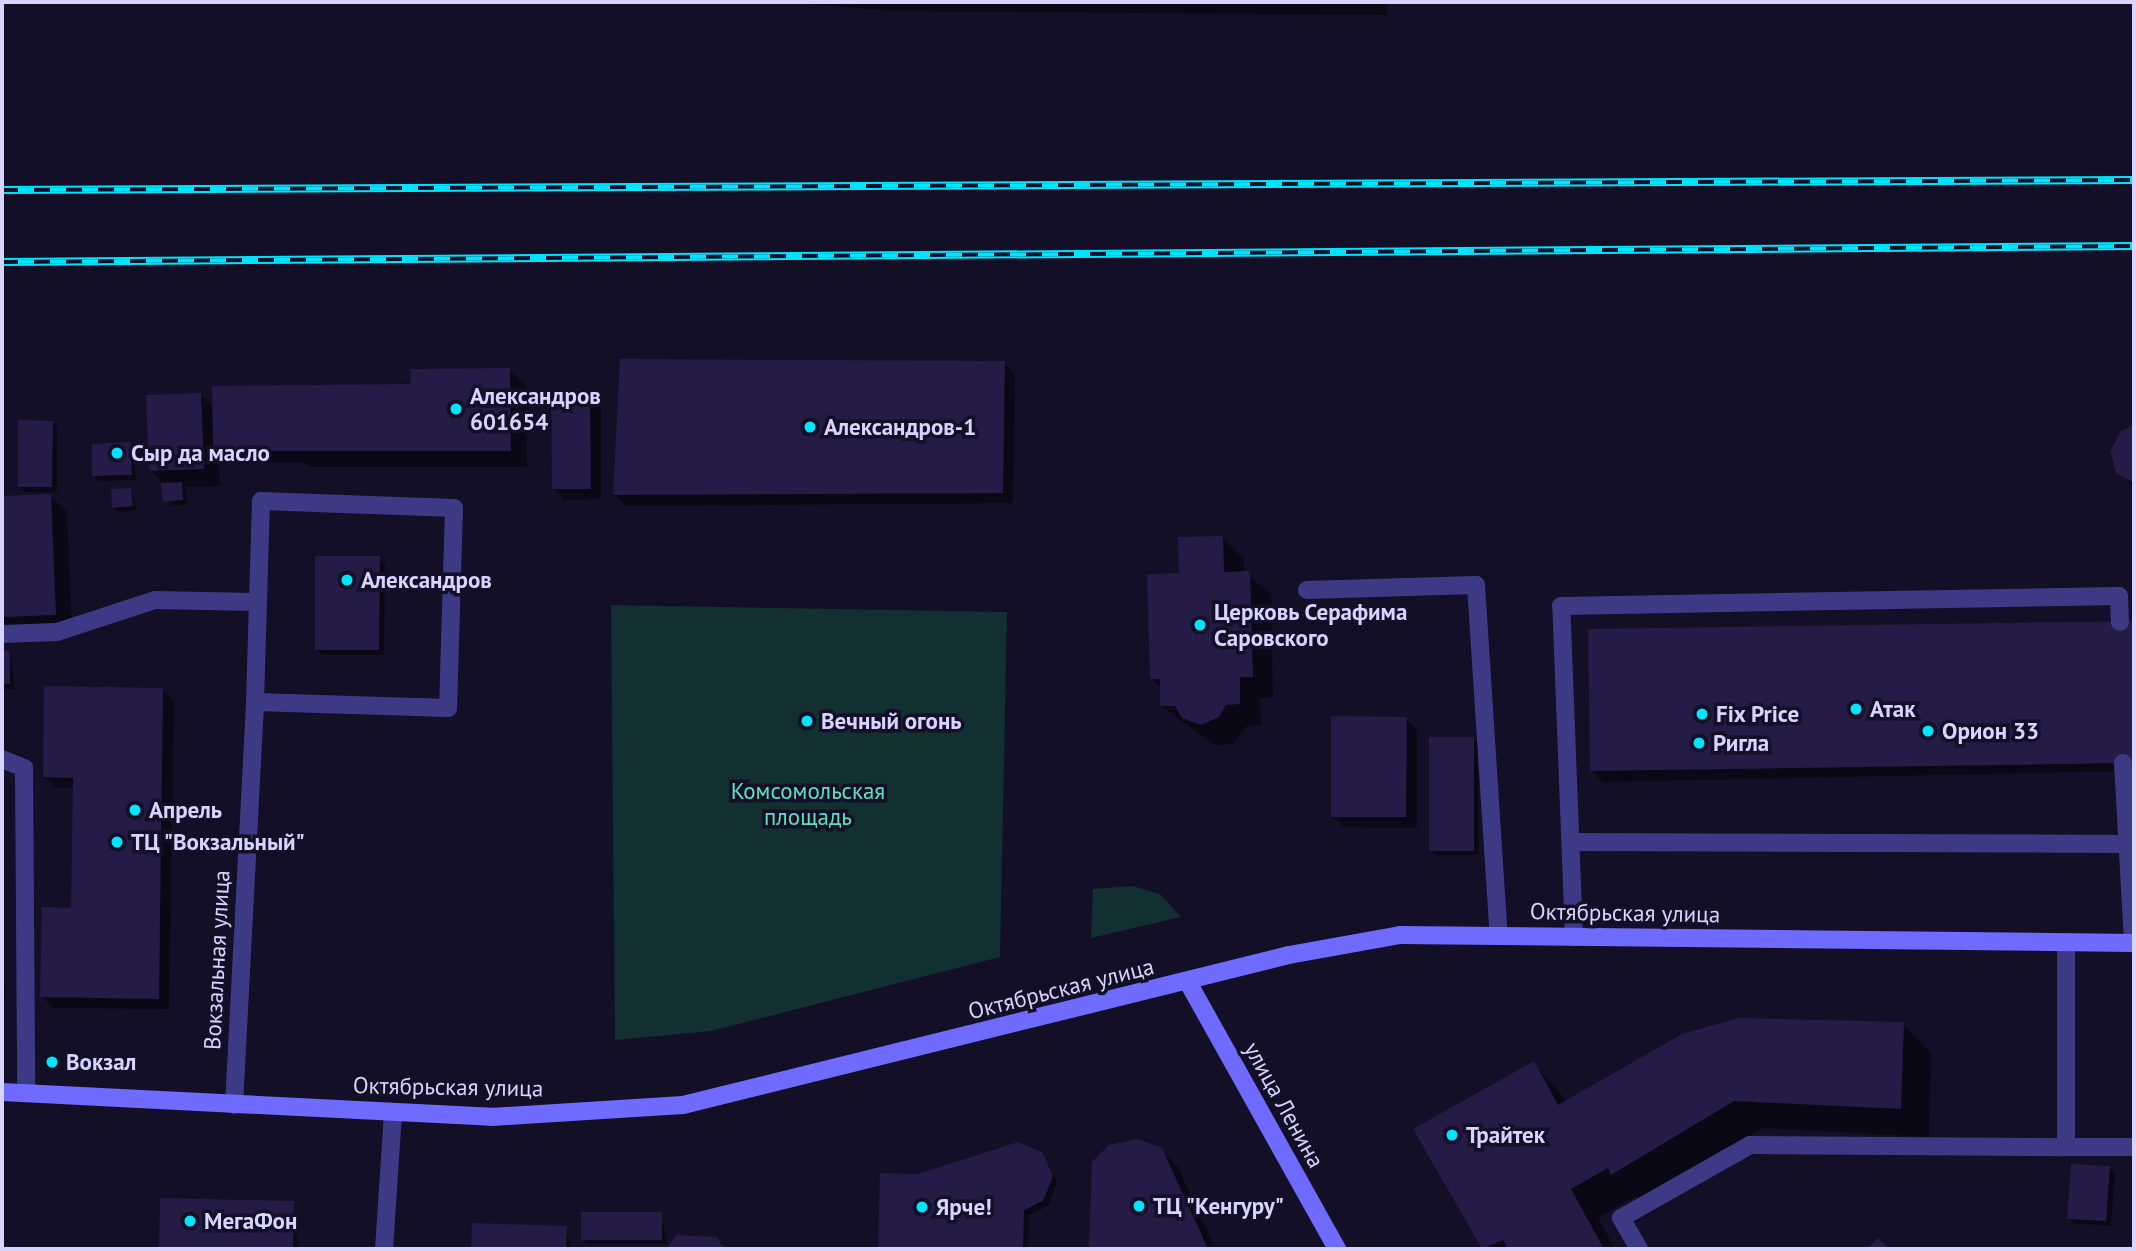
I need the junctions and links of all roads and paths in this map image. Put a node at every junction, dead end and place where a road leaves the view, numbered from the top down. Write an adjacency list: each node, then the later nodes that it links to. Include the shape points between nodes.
1 (1307, 590): 11 (street, via 1476,585)
2 (2127, 596): 4 (street); 9 (street, via 1561,606)
3 (258, 602): 5 (street, via 155,600 57,632); 6 (street, Вокзальная улица); 6 (street, Вокзальная улица, via 261,501 454,508 448,709)
4 (2120, 622)
5 (2, 634)
6 (255, 702): 18 (street, Вокзальная улица)
7 (2, 759): 17 (street, via 24,768)
8 (2123, 763): 10 (street)
9 (1571, 842): 10 (street); 12 (street)
10 (2132, 844): 14 (street)
11 (1499, 936): 12 (main road, Октябрьская улица); 15 (main road, Октябрьская улица, via 1400,935 1289,954)
12 (1574, 937): 13 (main road, Октябрьская улица)
13 (2066, 942): 14 (main road, Октябрьская улица); 20 (street)
14 (2134, 943)
15 (1189, 984): 19 (main road, Октябрьская улица, via 683,1105 491,1117); 23 (main road, улица Ленина)
16 (2, 1092): 17 (main road, Октябрьская улица)
17 (26, 1093): 18 (main road, Октябрьская улица)
18 (234, 1105): 19 (main road, Октябрьская улица)
19 (393, 1114): 22 (street)
20 (2066, 1147): 21 (street); 24 (street, via 1750,1145 1622,1218)
21 (2134, 1147)
22 (384, 1249)
23 (1337, 1249)
24 (1639, 1249)

